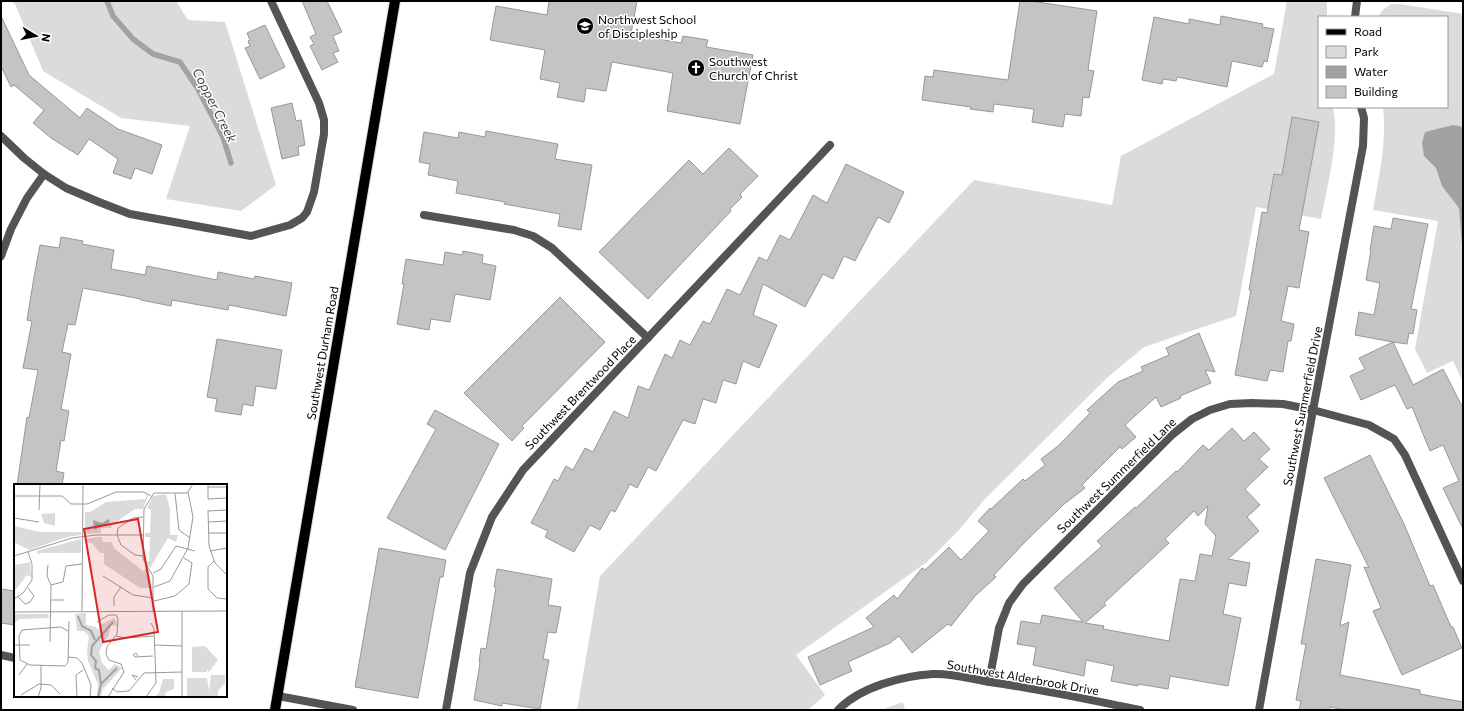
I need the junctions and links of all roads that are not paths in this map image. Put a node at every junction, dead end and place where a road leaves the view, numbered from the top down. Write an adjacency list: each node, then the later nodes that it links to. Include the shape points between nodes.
1 (271, 1): 8 (street, via 319,103 324,120 312,200 304,216 296,223 251,236 130,214 66,188)
2 (394, 1): 17 (main road, Southwest Durham Road)
3 (1357, 1): 4 (street)
4 (1355, 16)
5 (1361, 108): 12 (street, Southwest Summerfield Drive, via 1364,118 1363,146)
6 (1, 136): 8 (street)
7 (830, 145): 11 (street, Southwest Brentwood Place)
8 (44, 174): 10 (street, via 27,198)
9 (424, 215): 11 (street, via 514,230 533,236 552,248)
10 (1, 256)
11 (648, 338): 20 (street, Southwest Brentwood Place, via 523,470 492,517 470,573)
12 (1313, 410): 13 (street, Southwest Summerfield Lane, via 1370,424 1394,439 1405,455); 16 (street, Southwest Summerfield Lane, via 1283,404 1230,404 1192,419 1173,434 1023,584 1009,604 999,628); 23 (street, Southwest Summerfield Drive)
13 (1463, 581)
14 (1, 655): 15 (street)
15 (14, 658)
16 (988, 682): 21 (street, Southwest Alderbrook Drive, via 946,674 898,679 860,694); 22 (street, Southwest Alderbrook Drive)
17 (278, 696): 18 (main road, Southwest Durham Road); 19 (street)
18 (276, 710)
19 (353, 710)
20 (446, 710)
21 (838, 710)
22 (1140, 710)
23 (1259, 710)

